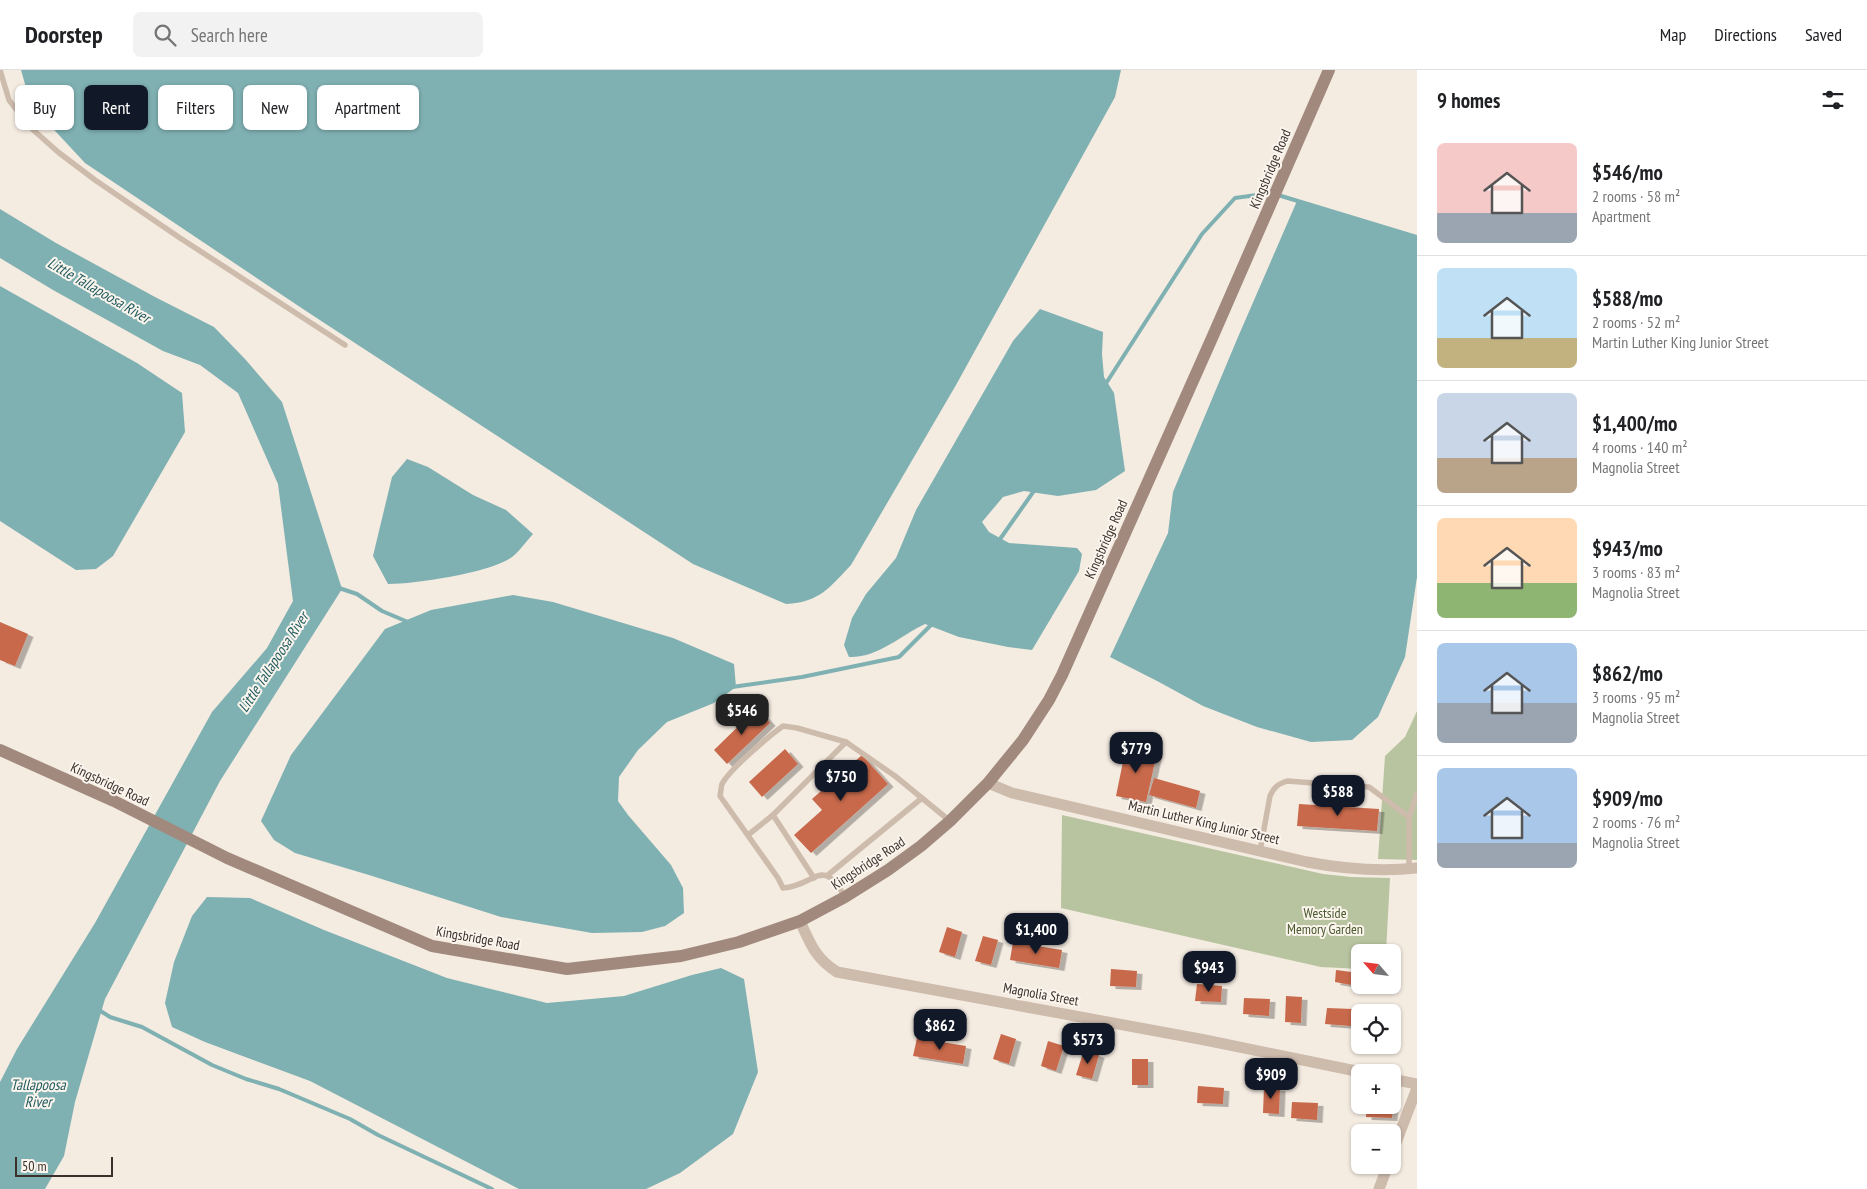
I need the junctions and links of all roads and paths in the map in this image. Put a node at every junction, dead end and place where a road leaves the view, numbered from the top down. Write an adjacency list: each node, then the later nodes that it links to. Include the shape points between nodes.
1 (0, 70): 3 (lane, via 9,100 30,127 58,152 180,238)
2 (1329, 70): 6 (street, Kingsbridge Road, via 1062,675 1023,740)
3 (345, 345)
4 (846, 742): 8 (lane); 9 (lane); 12 (lane, via 783,726 762,743 722,784 720,796)
5 (0, 750): 18 (street, Kingsbridge Road, via 114,801 227,858 432,946 567,969 681,956 739,942)
6 (988, 782): 11 (street, Kingsbridge Road); 13 (street, Martin Luther King Junior Street, via 1012,793)
7 (1417, 794): 10 (lane)
8 (922, 798): 11 (lane); 15 (lane)
9 (773, 814): 12 (lane); 16 (lane)
10 (1409, 817): 13 (lane, via 1369,787 1287,781 1279,784 1270,796); 14 (lane)
11 (950, 821): 17 (street, Kingsbridge Road, via 901,861)
12 (748, 835): 16 (lane, via 783,888)
13 (1260, 850): 14 (street, Martin Luther King Junior Street, via 1333,867 1364,870)
14 (1413, 868)
15 (828, 875): 16 (lane); 17 (lane)
16 (814, 878)
17 (845, 898): 18 (street, Kingsbridge Road)
18 (800, 921): 19 (street, Magnolia Street, via 817,955 837,972)
19 (1351, 1070)
20 (1401, 1082): 21 (street)
21 (1417, 1086): 22 (street)
22 (1401, 1129)
23 (1385, 1174): 24 (street)
24 (1379, 1189)

